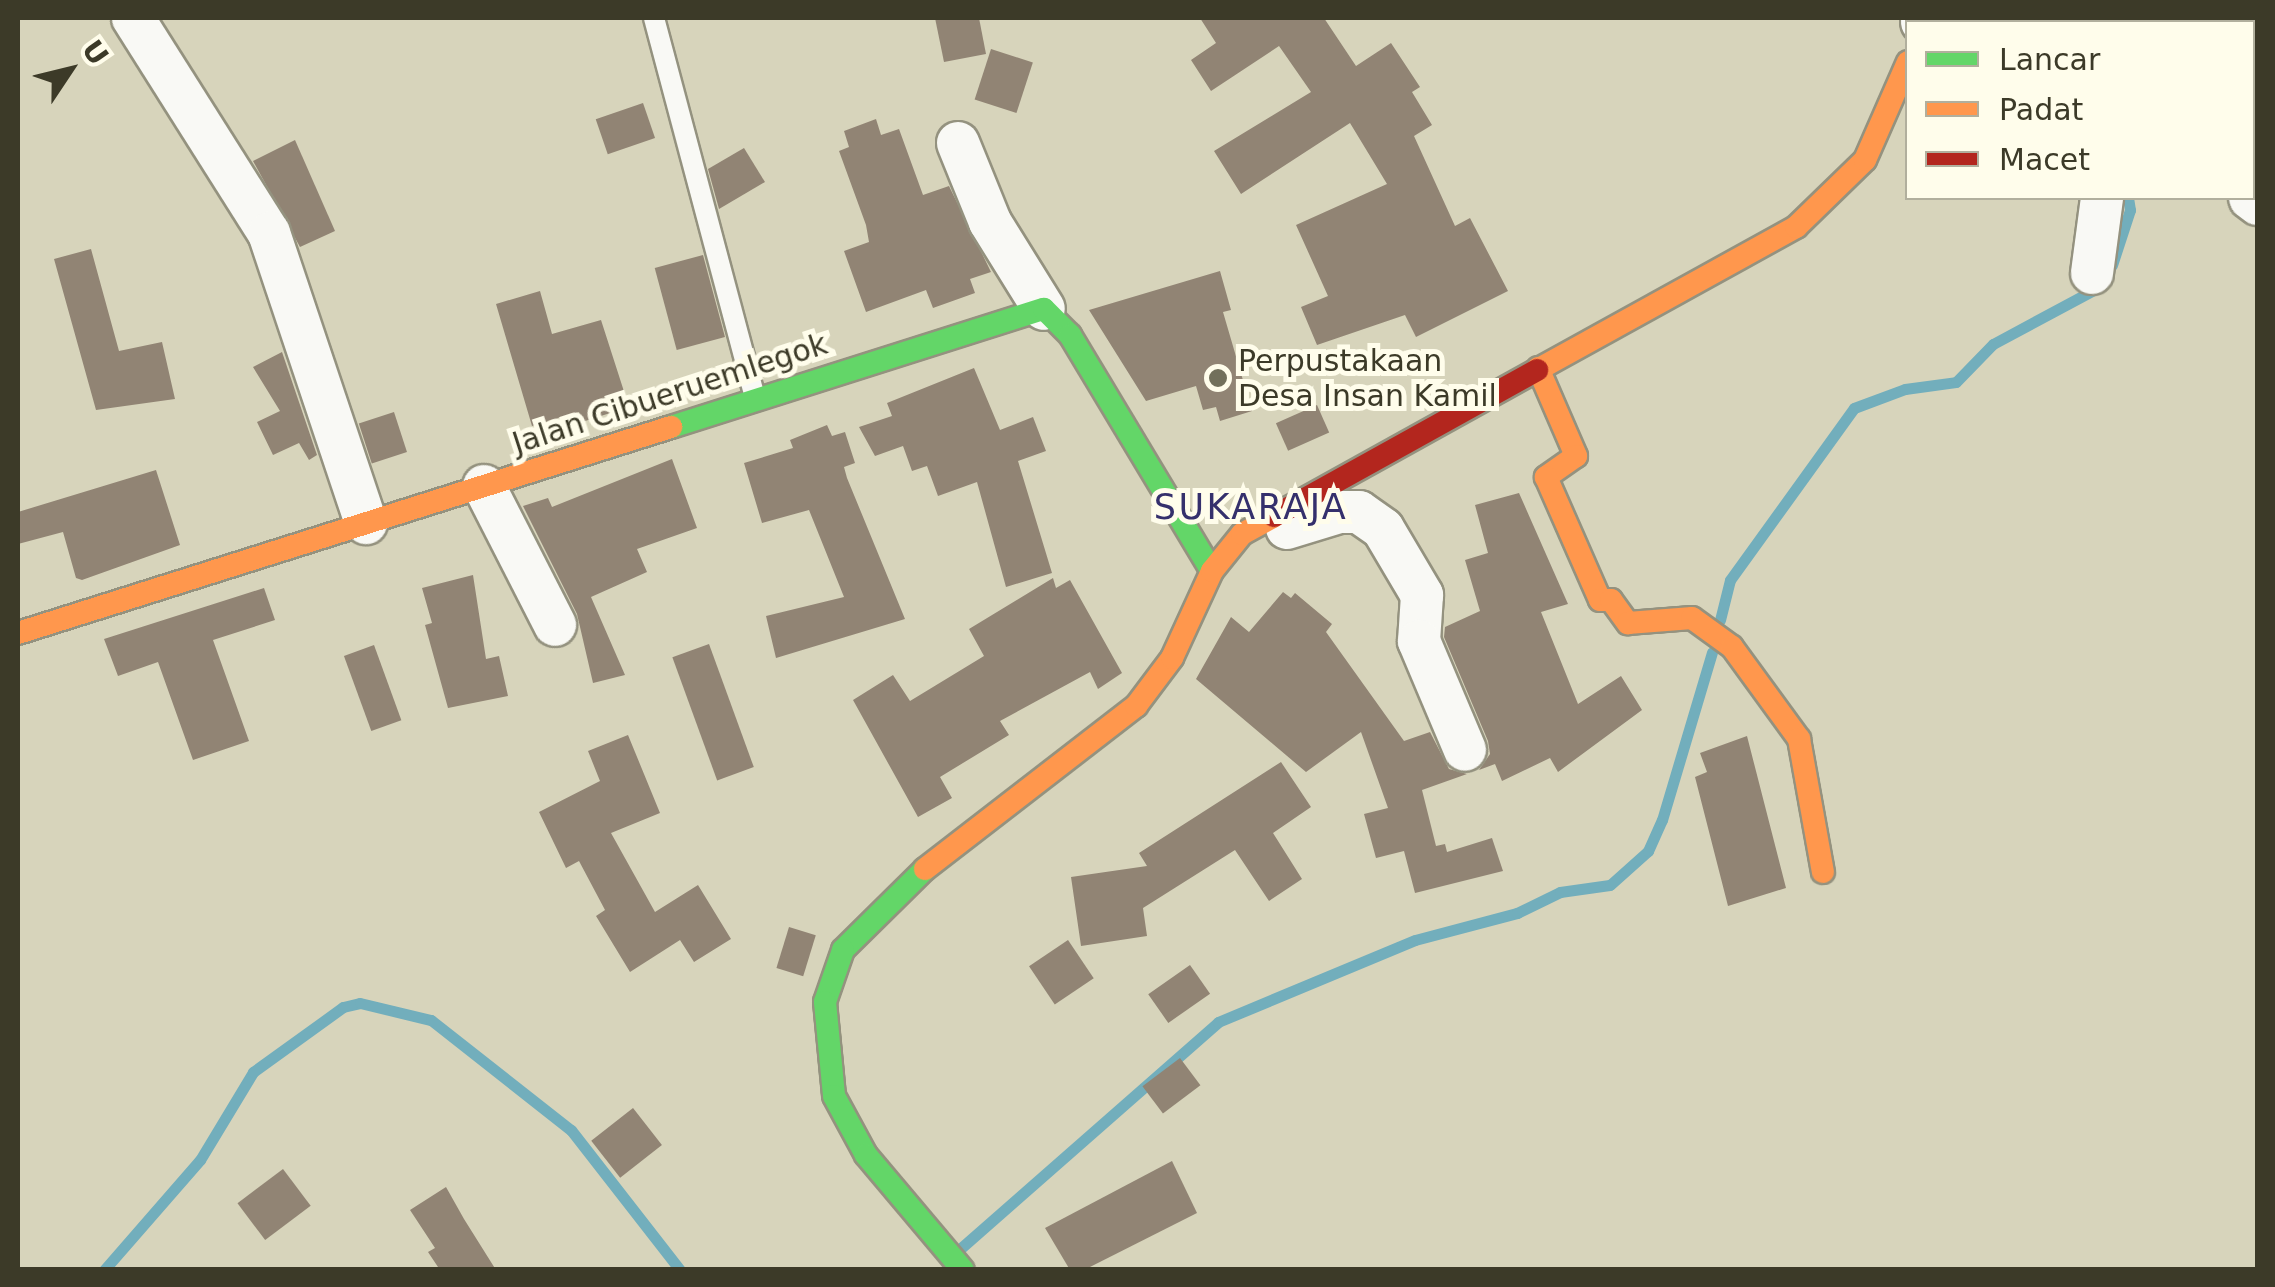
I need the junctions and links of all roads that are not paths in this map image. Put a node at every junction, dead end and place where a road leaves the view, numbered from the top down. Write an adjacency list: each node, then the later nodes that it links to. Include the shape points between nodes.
1 (133, 18): 12 (street, via 269,233)
2 (654, 18): 9 (lane)
3 (1905, 70): 8 (street, via 1881,132 1837,194 1717,276)
4 (958, 143): 7 (street, via 990,222)
5 (2102, 200): 6 (street)
6 (2092, 273)
7 (1044, 310): 9 (street, Jalan Cibueruemlegok); 13 (street, via 1070,334)
8 (1538, 368): 11 (street); 17 (street, via 1576,456 1546,478 1600,600 1611,600 1628,622 1692,618 1732,647 1799,739)
9 (755, 396): 10 (street, Jalan Cibueruemlegok)
10 (484, 486): 12 (street, Jalan Cibueruemlegok); 14 (street)
11 (1271, 515): 13 (street, via 1242,534); 16 (street, via 1293,528 1359,512 1383,529 1422,595 1420,642)
12 (366, 523): 15 (street, Jalan Cibueruemlegok)
13 (1212, 571): 18 (street, via 1172,658 1136,706 913,878 843,950 830,977 827,1059 845,1122)
14 (555, 625)
15 (18, 633)
16 (1465, 750)
17 (1823, 872)
18 (961, 1266)

